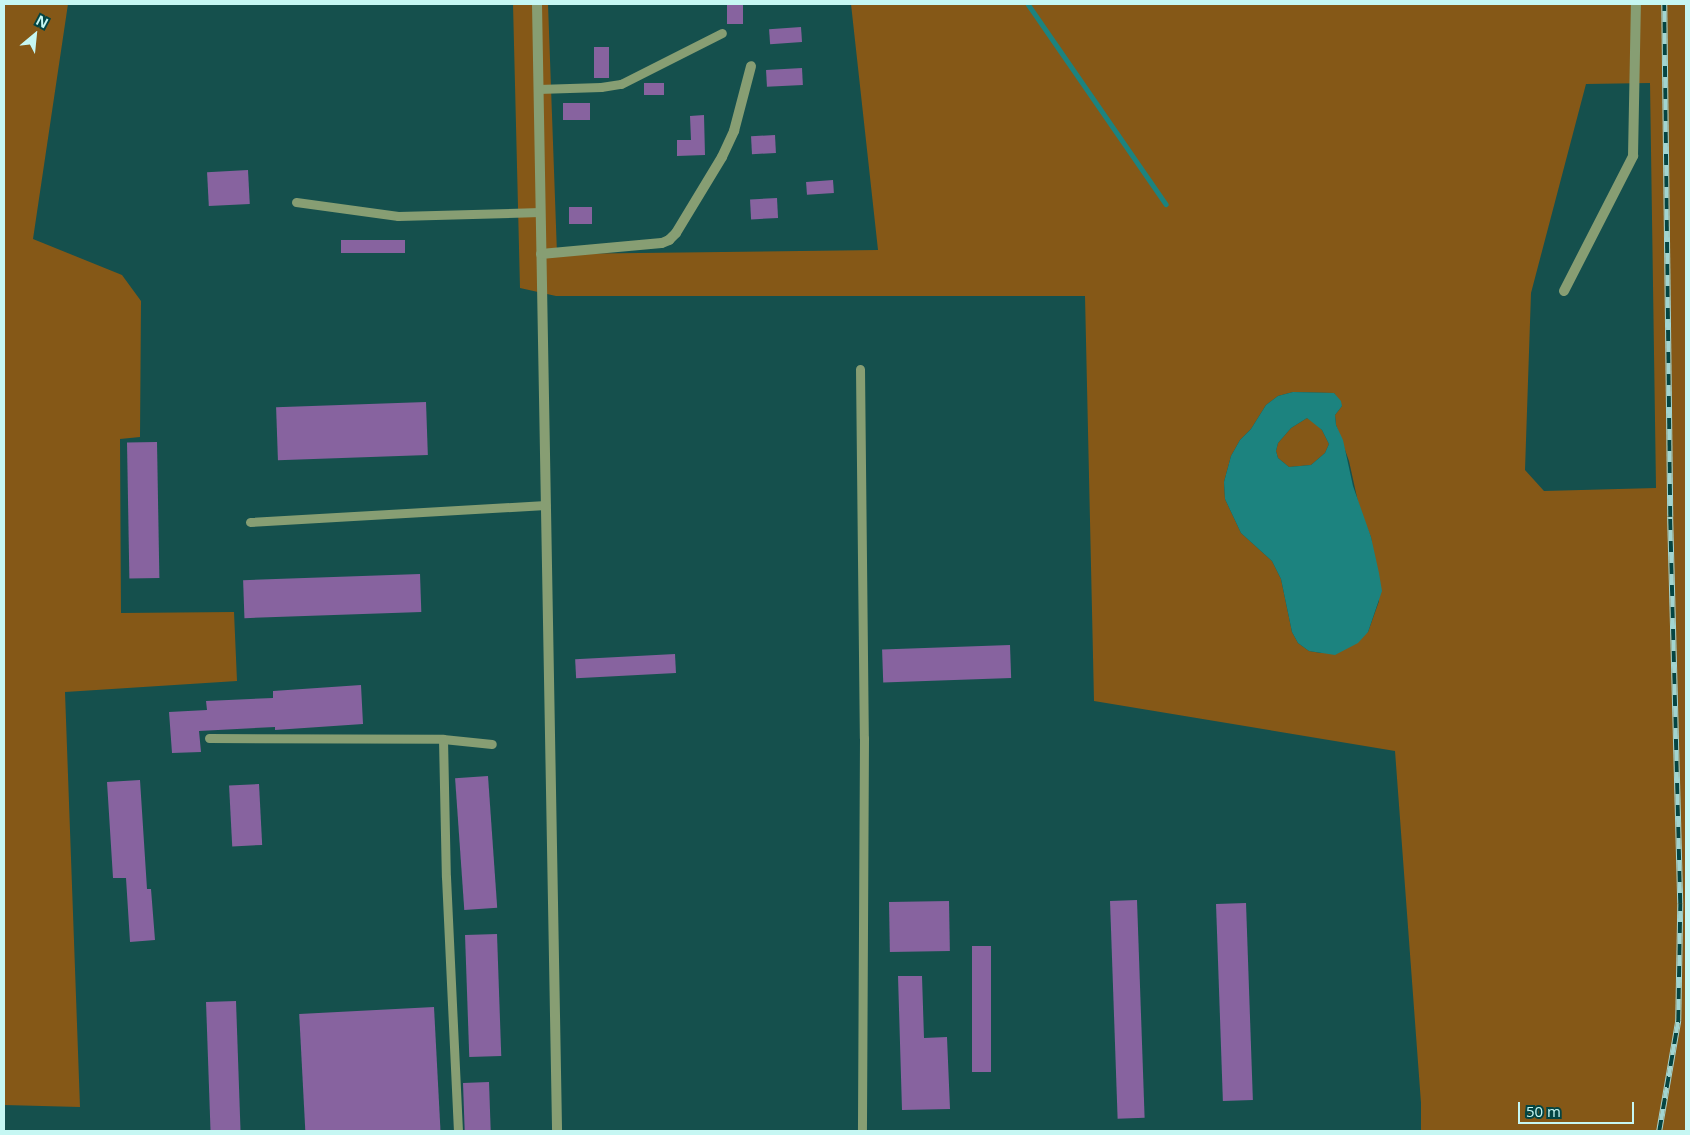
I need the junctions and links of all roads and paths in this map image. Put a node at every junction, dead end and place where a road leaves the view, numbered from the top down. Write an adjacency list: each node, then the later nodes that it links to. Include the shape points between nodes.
1 (537, 4): 5 (street)
2 (1636, 4): 9 (street, via 1633,156)
3 (722, 32): 5 (lane, via 621,84)
4 (751, 66): 8 (street, via 734,131 722,157 669,240)
5 (538, 89): 7 (street)
6 (296, 202): 7 (lane, via 398,216)
7 (540, 212): 8 (street)
8 (541, 254): 11 (street)
9 (1564, 291)
10 (860, 369): 18 (lane, via 864,738)
11 (546, 505): 12 (lane); 17 (street)
12 (250, 522)
13 (209, 738): 14 (lane)
14 (443, 739): 15 (lane); 16 (lane)
15 (492, 744)
16 (458, 1131)
17 (557, 1131)
18 (862, 1131)

